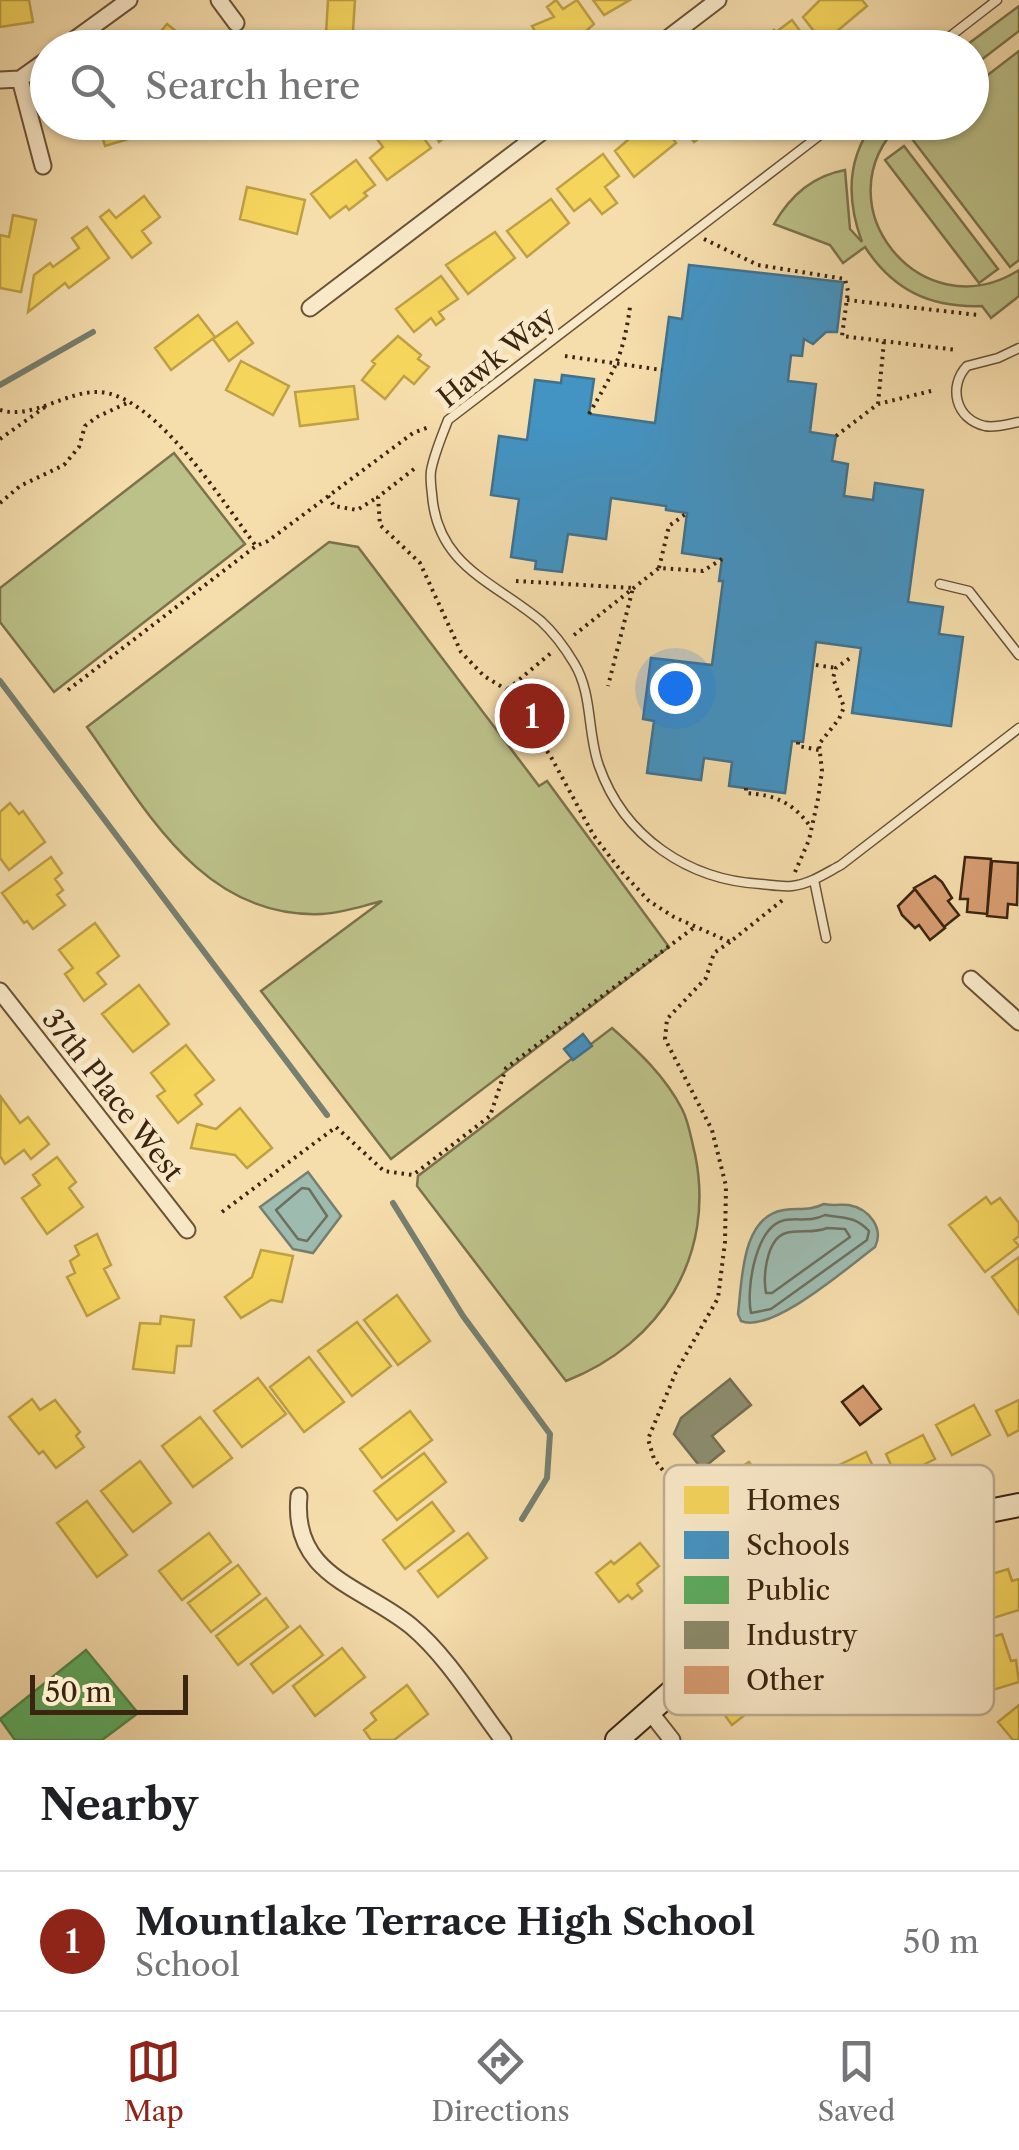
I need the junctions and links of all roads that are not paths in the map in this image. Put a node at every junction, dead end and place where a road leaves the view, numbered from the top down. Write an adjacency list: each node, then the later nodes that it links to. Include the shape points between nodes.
1 (129, 0): 6 (street)
2 (218, 0): 5 (street)
3 (718, 0): 7 (street)
4 (997, 0): 8 (lane)
5 (236, 24)
6 (88, 30)
7 (679, 30)
8 (958, 30)
9 (30, 72): 10 (street)
10 (20, 79): 11 (street); 12 (street)
11 (0, 80)
12 (30, 117)
13 (36, 140): 16 (street)
14 (532, 140): 17 (street)
15 (813, 140): 23 (lane, Hawk Way, via 448,420 430,472 433,514 443,539 466,568 541,621 578,668 598,766 625,816 660,851 731,882 792,886)
16 (43, 166)
17 (310, 308)
18 (1019, 348): 19 (lane, via 967,366 954,393 978,423)
19 (1019, 422)
20 (940, 584): 21 (lane, via 969,592)
21 (1019, 655)
22 (1019, 728): 23 (lane, Hawk Way)
23 (814, 880): 24 (lane)
24 (826, 938)
25 (971, 979): 27 (street)
26 (0, 991): 28 (street, 37th Place West)
27 (1019, 1022)
28 (187, 1230)
29 (299, 1496): 34 (street, via 302,1534 318,1563 411,1626)
30 (1019, 1505): 31 (street)
31 (994, 1510)
32 (664, 1700): 33 (street)
33 (650, 1712): 35 (street); 36 (street)
34 (503, 1740)
35 (617, 1740)
36 (672, 1740)

